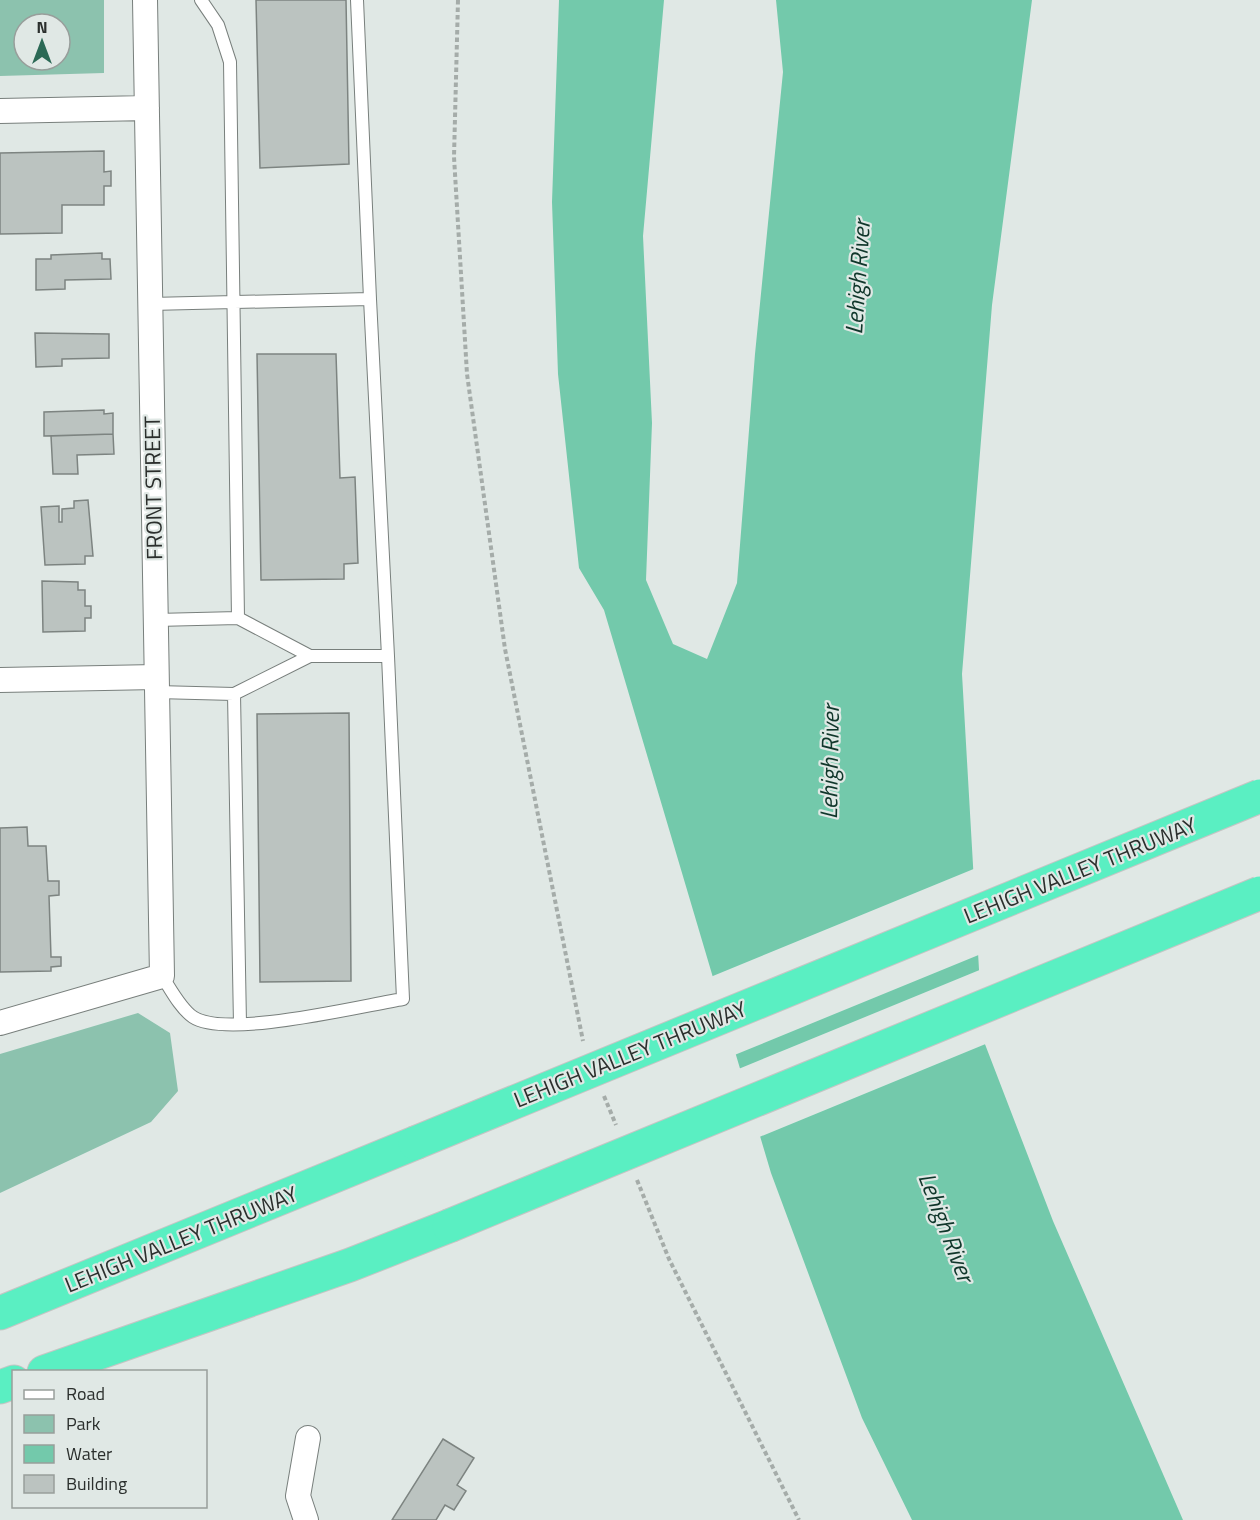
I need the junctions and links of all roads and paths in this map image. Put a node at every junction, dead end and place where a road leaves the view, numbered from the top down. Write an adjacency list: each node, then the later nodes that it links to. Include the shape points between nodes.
1 (145, 0): 5 (street, FRONT STREET)
2 (201, 0): 8 (lane, via 218,25 230,62)
3 (357, 0): 7 (lane)
4 (458, 0): 22 (path, via 454,157 466,374 505,649)
5 (147, 108): 6 (street); 9 (street, FRONT STREET)
6 (0, 111)
7 (370, 299): 8 (lane); 13 (lane)
8 (234, 302): 9 (lane); 10 (lane)
9 (150, 304): 11 (street, FRONT STREET)
10 (238, 618): 11 (lane); 12 (lane)
11 (156, 620): 15 (street, FRONT STREET)
12 (310, 656): 13 (lane); 16 (lane)
13 (388, 656): 21 (lane, via 403,999)
14 (0, 680): 15 (street)
15 (157, 684): 16 (lane); 19 (street, FRONT STREET)
16 (234, 694): 21 (lane)
17 (1260, 796): 26 (highway, LEHIGH VALLEY THRUWAY, bridge)
18 (1260, 893): 27 (highway, bridge, via 350,1265)
19 (162, 976): 20 (street); 21 (lane, via 193,1017 220,1026)
20 (0, 1023)
21 (240, 1024)
22 (585, 1048)
23 (603, 1092): 24 (path)
24 (616, 1126)
25 (634, 1170): 30 (path, via 669,1259)
26 (0, 1313)
27 (47, 1370)
28 (308, 1438): 29 (street, via 298,1496)
29 (306, 1520)
30 (799, 1520)

